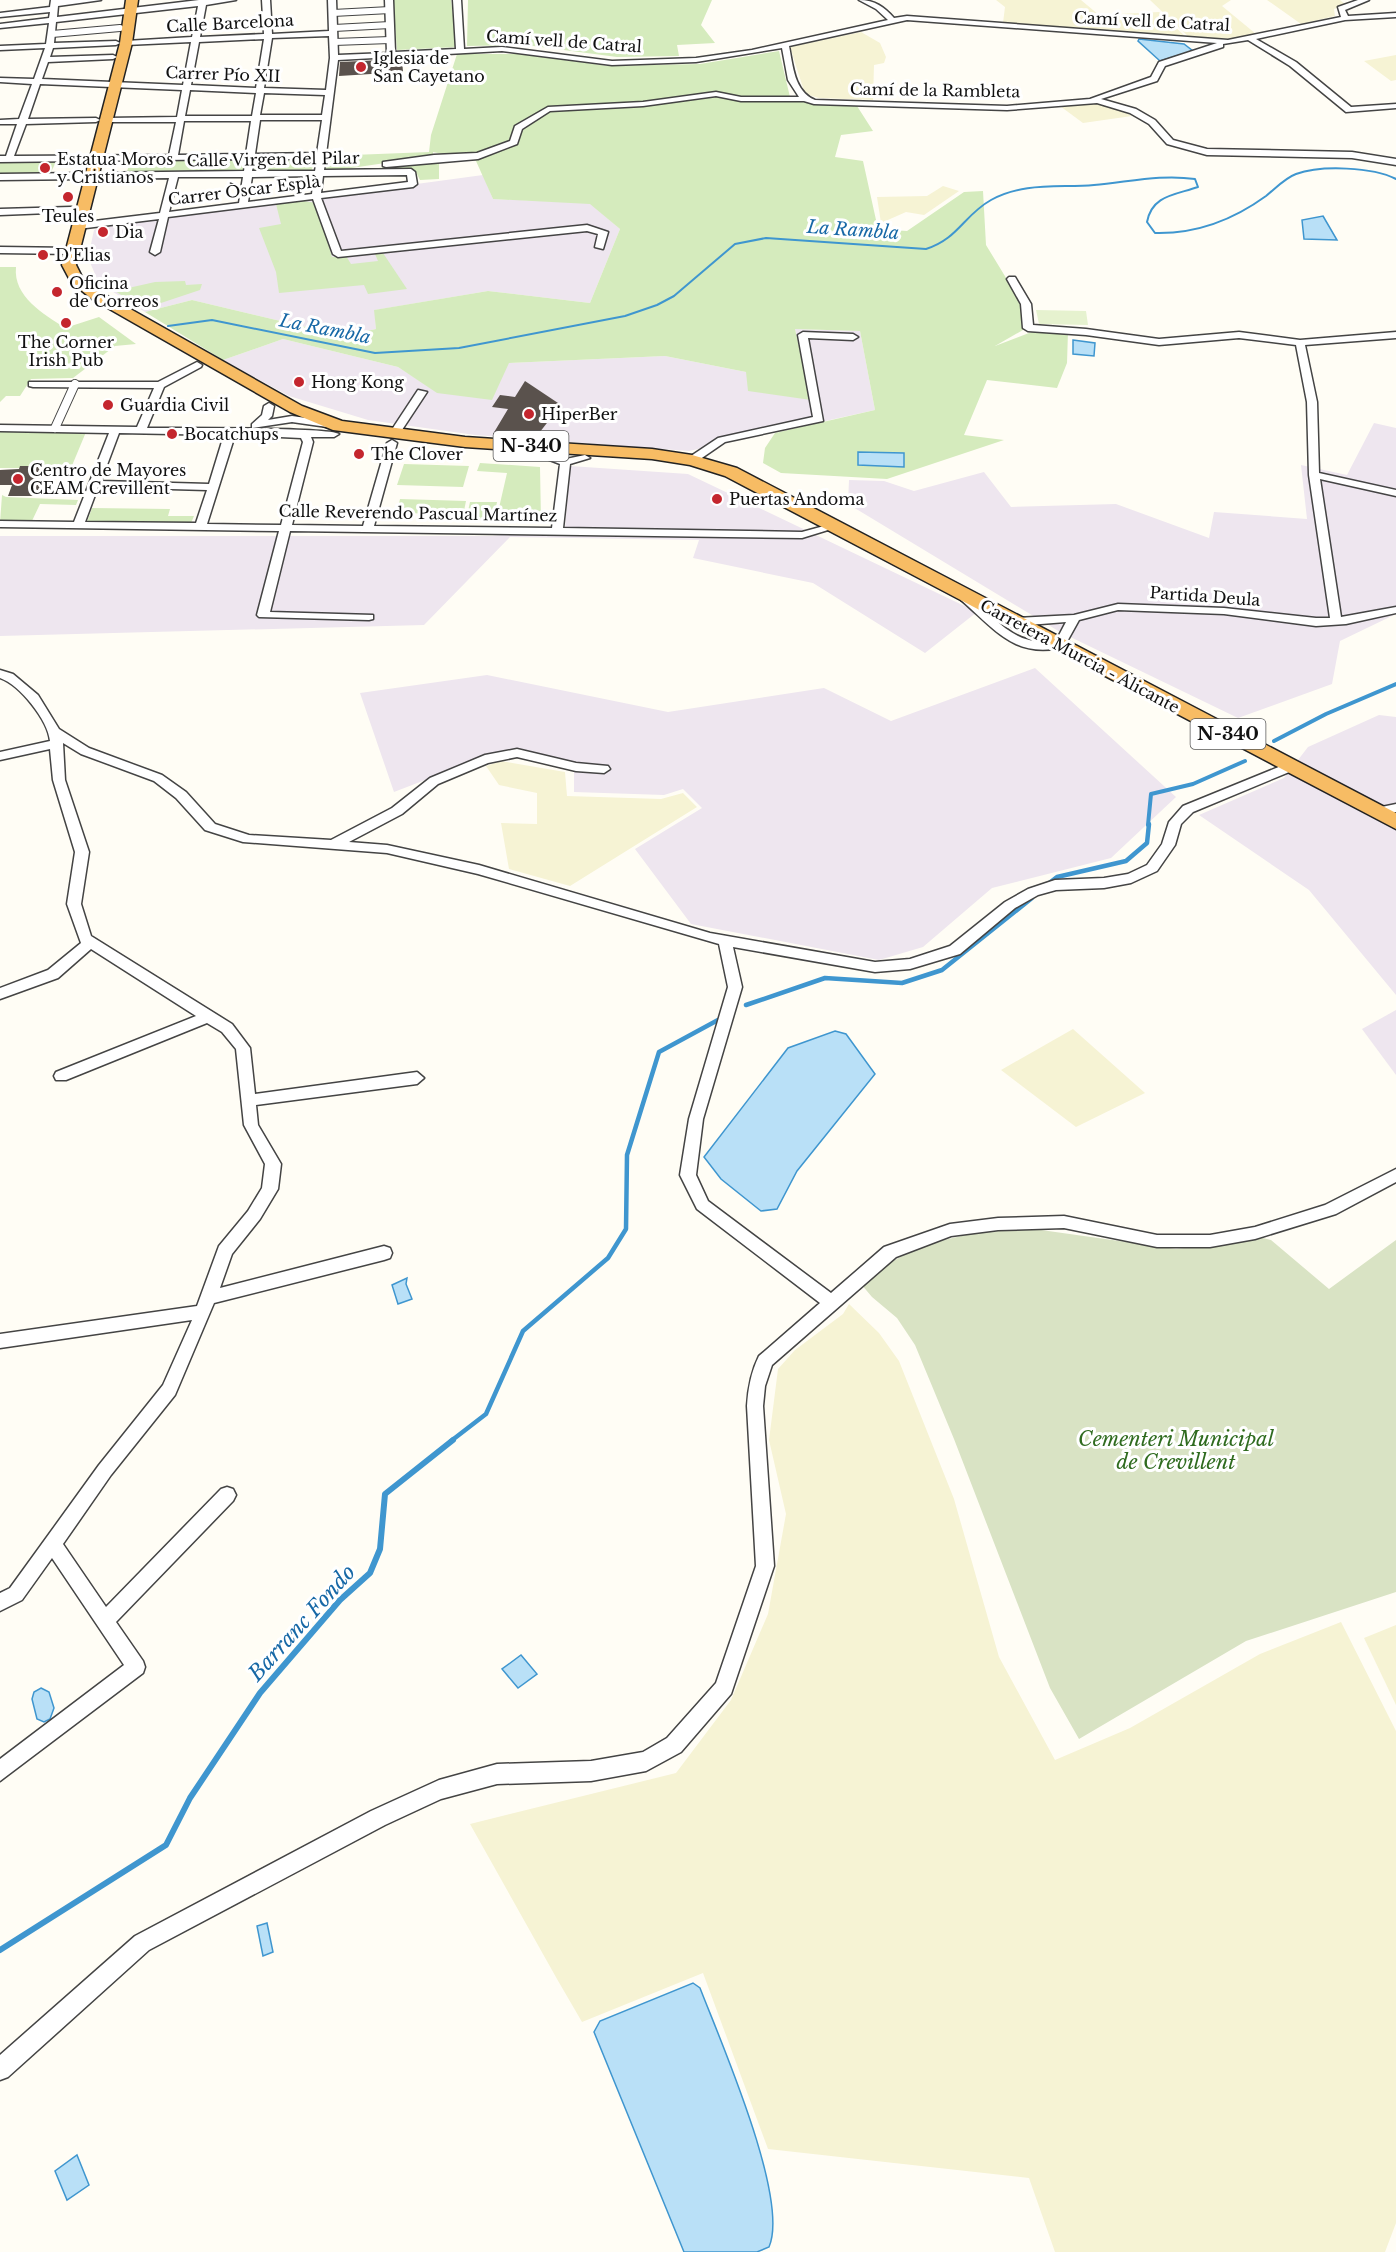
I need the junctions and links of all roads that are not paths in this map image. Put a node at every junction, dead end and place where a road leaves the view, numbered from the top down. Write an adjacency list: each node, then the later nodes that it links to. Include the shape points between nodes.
1 (97, 0): 10 (street)
2 (232, 0): 9 (street)
3 (266, 0): 24 (street)
4 (332, 0): 13 (street)
5 (388, 0): 12 (street)
6 (457, 0): 33 (street)
7 (1365, 0): 16 (street, via 1341,9)
8 (868, 1): 17 (street)
9 (202, 2): 11 (street); 26 (street)
10 (55, 4): 14 (street); 18 (street)
11 (127, 6): 18 (street); 21 (highway, N-340); 29 (highway, N-340)
12 (390, 10): 13 (street); 19 (street)
13 (333, 13): 23 (street)
14 (0, 15)
15 (1396, 15): 16 (street, Camí vell de Catral)
16 (1345, 18): 25 (street, Camí vell de Catral)
17 (891, 19): 28 (street, Camí vell de Catral); 30 (street, Camí vell de Catral)
18 (54, 20): 20 (street); 22 (street)
19 (390, 25): 23 (street); 27 (street)
20 (4, 26): 32 (street)
21 (120, 28): 22 (street); 29 (highway, N-340)
22 (52, 34): 31 (street)
23 (334, 34): 24 (street, Calle Barcelona); 27 (street); 36 (street)
24 (268, 37): 26 (street, Calle Barcelona); 42 (street)
25 (1251, 39): 28 (street, Camí vell de Catral); 46 (street, via 1293,64 1349,110)
26 (196, 40): 29 (street, Calle Barcelona); 41 (street)
27 (390, 40): 34 (street)
28 (1228, 42): 45 (street, via 1162,64 1154,79)
29 (121, 43): 31 (street, Calle Barcelona); 35 (highway, N-340); 40 (highway, N-340)
30 (785, 45): 33 (street, Camí vell de Catral, via 696,60 630,64 523,50); 44 (street, via 796,93)
31 (50, 46): 32 (street, Calle Barcelona); 37 (street)
32 (2, 48)
33 (460, 50): 34 (street, Camí vell de Catral)
34 (391, 54): 36 (street, Camí vell de Catral)
35 (113, 57): 37 (street); 40 (highway, N-340)
36 (334, 58): 43 (street)
37 (45, 60): 39 (street)
38 (0, 80): 39 (street, Carrer Pío XII)
39 (38, 82): 40 (street, Carrer Pío XII); 52 (street)
40 (111, 84): 41 (street, Carrer Pío XII); 50 (highway, N-340)
41 (187, 88): 42 (street, Carrer Pío XII); 49 (street)
42 (259, 90): 43 (street, Carrer Pío XII); 48 (street)
43 (329, 93): 47 (street)
44 (802, 99): 45 (street, Camí de la Rambleta, via 1007,108); 61 (street, Camí de la Rambleta, via 741,99 716,94 643,104 548,109 518,128 514,141 478,156)
45 (1088, 101): 60 (street, Camí de la Rambleta, via 1109,102 1133,111 1152,122 1170,142 1185,148 1207,152 1352,155)
46 (1396, 106)
47 (326, 117): 48 (street); 53 (street)
48 (256, 118): 49 (street); 54 (street)
49 (181, 119): 50 (street); 57 (street)
50 (102, 120): 52 (street); 55 (highway, N-340)
51 (0, 122): 52 (street)
52 (22, 122): 58 (street)
53 (321, 156): 54 (street, Calle Virgen del Pilar); 61 (street)
54 (249, 157): 57 (street, Calle Virgen del Pilar); 62 (street)
55 (92, 158): 56 (street, Calle Virgen del Pilar); 59 (street, Calle Virgen del Pilar); 63 (highway, N-340); 63 (street, via 65,167 65,173)
56 (129, 158): 57 (street, Calle Virgen del Pilar); 64 (street, via 121,167)
57 (173, 158)
58 (4, 159): 59 (street, Calle Virgen del Pilar)
59 (58, 159): 66 (street, via 58,168)
60 (1396, 162)
61 (318, 174): 62 (street, Calle Virgen del Pilar); 68 (street, Calle Virgen del Pilar, via 411,172); 69 (street)
62 (247, 175): 65 (street, Calle Virgen del Pilar); 70 (street)
63 (86, 176): 64 (street, Calle Virgen del Pilar); 66 (street, Calle Virgen del Pilar); 71 (highway, N-340); 74 (highway, N-340)
64 (123, 176): 65 (street, Calle Virgen del Pilar)
65 (174, 176): 73 (street)
66 (51, 177): 67 (street, Calle Virgen del Pilar)
67 (0, 178)
68 (413, 184): 69 (street, Carrer Òscar Esplà)
69 (316, 196): 70 (street, Carrer Òscar Esplà); 75 (street, via 338,254 587,228 603,232)
70 (243, 205): 73 (street, Carrer Òscar Esplà)
71 (71, 210): 72 (street); 77 (highway, N-340)
72 (0, 212)
73 (164, 215): 74 (street, Carrer Òscar Esplà); 78 (street)
74 (78, 226): 77 (highway, N-340)
75 (600, 247)
76 (0, 250): 77 (street)
77 (66, 251): 83 (highway, N-340, via 60,269 68,285 85,300); 89 (highway, N-340, via 76,279 97,296)
78 (155, 252)
79 (1012, 279): 82 (street, via 1026,304 1028,328 1159,342 1239,335)
80 (1396, 335): 82 (street)
81 (853, 337): 99 (street, via 803,335 819,419 722,440)
82 (1300, 344): 101 (street, via 1312,402)
83 (197, 365): 86 (street); 88 (highway, N-340)
84 (33, 384): 85 (street)
85 (75, 384): 86 (street); 92 (street)
86 (159, 385): 94 (street)
87 (422, 392): 96 (street)
88 (269, 406): 89 (highway, N-340); 90 (street, via 267,416)
89 (296, 420): 90 (street); 95 (street, via 274,431); 96 (highway, N-340); 110 (street, via 308,442)
90 (256, 426): 95 (street)
91 (0, 428): 92 (street)
92 (56, 428): 93 (street)
93 (115, 430): 94 (street); 102 (street)
94 (141, 430): 95 (street)
95 (231, 431): 103 (street)
96 (393, 439): 97 (highway, N-340); 99 (highway, N-340, via 652,454); 111 (street)
97 (546, 455): 98 (highway, N-340); 100 (street)
98 (585, 458): 100 (street); 104 (highway, N-340, via 687,467 728,476)
99 (692, 460): 104 (highway, N-340, via 731,472)
100 (565, 462): 112 (street)
101 (1314, 475): 105 (street); 117 (street)
102 (94, 484): 103 (street); 107 (street)
103 (213, 487): 109 (street)
104 (763, 490): 108 (highway, Carretera Murcia - Alicante / N-340)
105 (1396, 493)
106 (0, 524): 107 (street, Calle Reverendo Pascual Martínez)
107 (78, 525): 109 (street, Calle Reverendo Pascual Martínez)
108 (835, 526): 112 (street, Calle Reverendo Pascual Martínez, via 802,535); 113 (highway, Carretera Murcia - Alicante / N-340)
109 (200, 527): 110 (street, Calle Reverendo Pascual Martínez)
110 (286, 528): 111 (street, Calle Reverendo Pascual Martínez); 115 (street, via 263,615)
111 (368, 529): 112 (street, Calle Reverendo Pascual Martínez)
112 (557, 532)
113 (953, 589): 118 (highway, Carretera Murcia - Alicante / N-340); 120 (street, via 1020,645 1042,648)
114 (1396, 610): 117 (street, Partida Deula)
115 (369, 617)
116 (1074, 618): 117 (street, Partida Deula, via 1118,607 1224,611 1316,622); 118 (street, Partida Deula); 119 (street, Partida Deula); 120 (street)
117 (1336, 620)
118 (1015, 622): 119 (highway, Carretera Murcia - Alicante / N-340)
119 (1038, 633): 120 (highway, Carretera Murcia - Alicante / N-340)
120 (1060, 644): 124 (highway, Carretera Murcia - Alicante / N-340)
121 (0, 674): 122 (street, via 34,698)
122 (56, 737): 123 (street); 128 (street, via 159,778 182,795 210,827 248,839); 130 (street, via 59,780 82,852 74,904 79,926)
123 (0, 756)
124 (1290, 767): 126 (highway, Carretera Murcia - Alicante / N-340); 129 (street, via 1188,809 1175,822 1168,846 1152,868 1131,878 1055,885 1033,892 1010,905 955,950 910,964 875,967)
125 (604, 769): 128 (street, via 576,767 517,753 485,759 434,781 397,811)
126 (1386, 810): 127 (highway, Carretera Murcia - Alicante / N-340)
127 (1396, 822)
128 (331, 846): 129 (street, via 387,849 479,870)
129 (724, 940): 138 (street, via 735,987 696,1119 688,1175 702,1205)
130 (90, 943): 131 (street, via 53,974); 132 (street)
131 (0, 994)
132 (207, 1017): 133 (street); 135 (street, via 227,1028 243,1048)
133 (61, 1076)
134 (417, 1078): 135 (street)
135 (247, 1101): 139 (street, via 251,1125 273,1164 270,1189 225,1251)
136 (1396, 1175): 138 (street, via 1330,1210 1255,1233 1210,1241 1157,1241 1064,1222 950,1230 890,1252)
137 (384, 1253): 139 (street)
138 (832, 1303): 147 (street, via 765,1361 755,1406 765,1566 724,1688 674,1745 646,1761 591,1771 497,1774 439,1790 378,1818 142,1943)
139 (206, 1305): 140 (street); 142 (street, via 169,1390)
140 (0, 1341)
141 (227, 1495): 145 (street)
142 (52, 1544): 143 (street); 145 (street)
143 (8, 1598): 144 (street)
144 (0, 1608)
145 (105, 1621): 146 (street, via 136,1666)
146 (0, 1771)
147 (0, 2068)

